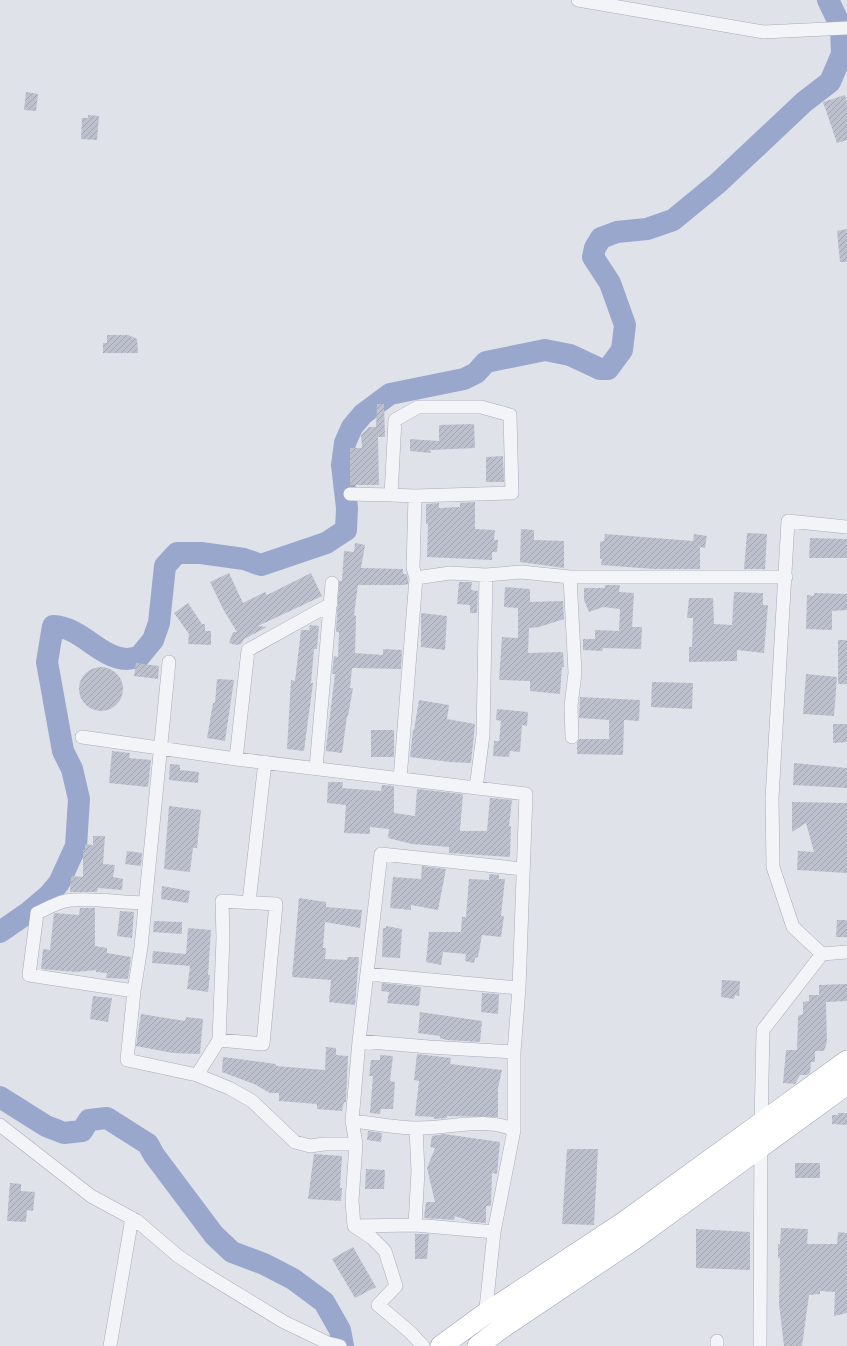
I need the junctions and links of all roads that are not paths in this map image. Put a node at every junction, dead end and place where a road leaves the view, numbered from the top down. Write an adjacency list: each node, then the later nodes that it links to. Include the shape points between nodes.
1 (578, 0): 2 (street, via 764,32)
2 (847, 28)
3 (350, 494): 4 (street)
4 (391, 494): 5 (street); 5 (street, via 395,420 418,408 481,407 510,415 512,493)
5 (414, 496): 10 (street, via 413,568)
6 (847, 527): 9 (street, via 788,521)
7 (486, 576): 8 (street, via 521,572); 10 (street, via 450,573); 21 (street, via 483,735)
8 (570, 577): 9 (street); 15 (street, via 575,673 571,706)
9 (786, 577): 26 (street, via 772,798 773,867 793,927)
10 (416, 578): 20 (street)
11 (332, 583): 12 (street)
12 (331, 604): 17 (street, via 248,650); 19 (street)
13 (168, 662): 16 (street)
14 (82, 737): 16 (street)
15 (572, 737)
16 (160, 748): 17 (street); 24 (street)
17 (236, 759): 18 (street)
18 (265, 762): 19 (street); 23 (street)
19 (316, 768): 20 (street)
20 (400, 778): 21 (street)
21 (476, 788): 22 (street, via 526,794)
22 (523, 869): 27 (street, via 381,854); 28 (street)
23 (249, 902): 30 (street, via 222,901 223,938); 30 (street, via 276,904 263,1044)
24 (145, 903): 29 (street); 29 (street, via 91,899 64,901 37,913 29,975)
25 (847, 952): 26 (street)
26 (822, 954): 37 (street, via 763,1030)
27 (367, 974): 28 (street); 31 (street)
28 (519, 988): 32 (street)
29 (134, 991): 34 (street, via 126,1060)
30 (218, 1040): 34 (street)
31 (359, 1041): 32 (street, via 429,1048); 36 (street)
32 (514, 1052): 40 (street)
33 (847, 1062): 37 (main road)
34 (197, 1075): 41 (street, via 252,1101 295,1142 310,1146)
35 (847, 1084): 42 (main road)
36 (352, 1121): 39 (street); 41 (street)
37 (761, 1124): 42 (street); 47 (main road, via 623,1224)
38 (0, 1125): 43 (street, via 92,1196)
39 (416, 1128): 40 (street, via 479,1124 504,1125); 44 (street, via 418,1171)
40 (514, 1130): 46 (street)
41 (356, 1144): 45 (street, via 352,1201)
42 (761, 1146): 49 (main road, via 634,1239); 53 (street)
43 (132, 1218): 48 (street, via 202,1272 284,1322); 50 (street)
44 (415, 1225): 45 (street); 46 (street)
45 (354, 1226): 51 (street, via 385,1251 394,1279 396,1286 378,1305)
46 (494, 1232): 47 (street)
47 (485, 1314): 49 (street); 52 (main road)
48 (334, 1344)
49 (481, 1344)
50 (110, 1346)
51 (423, 1346)
52 (441, 1346)
53 (760, 1346)

